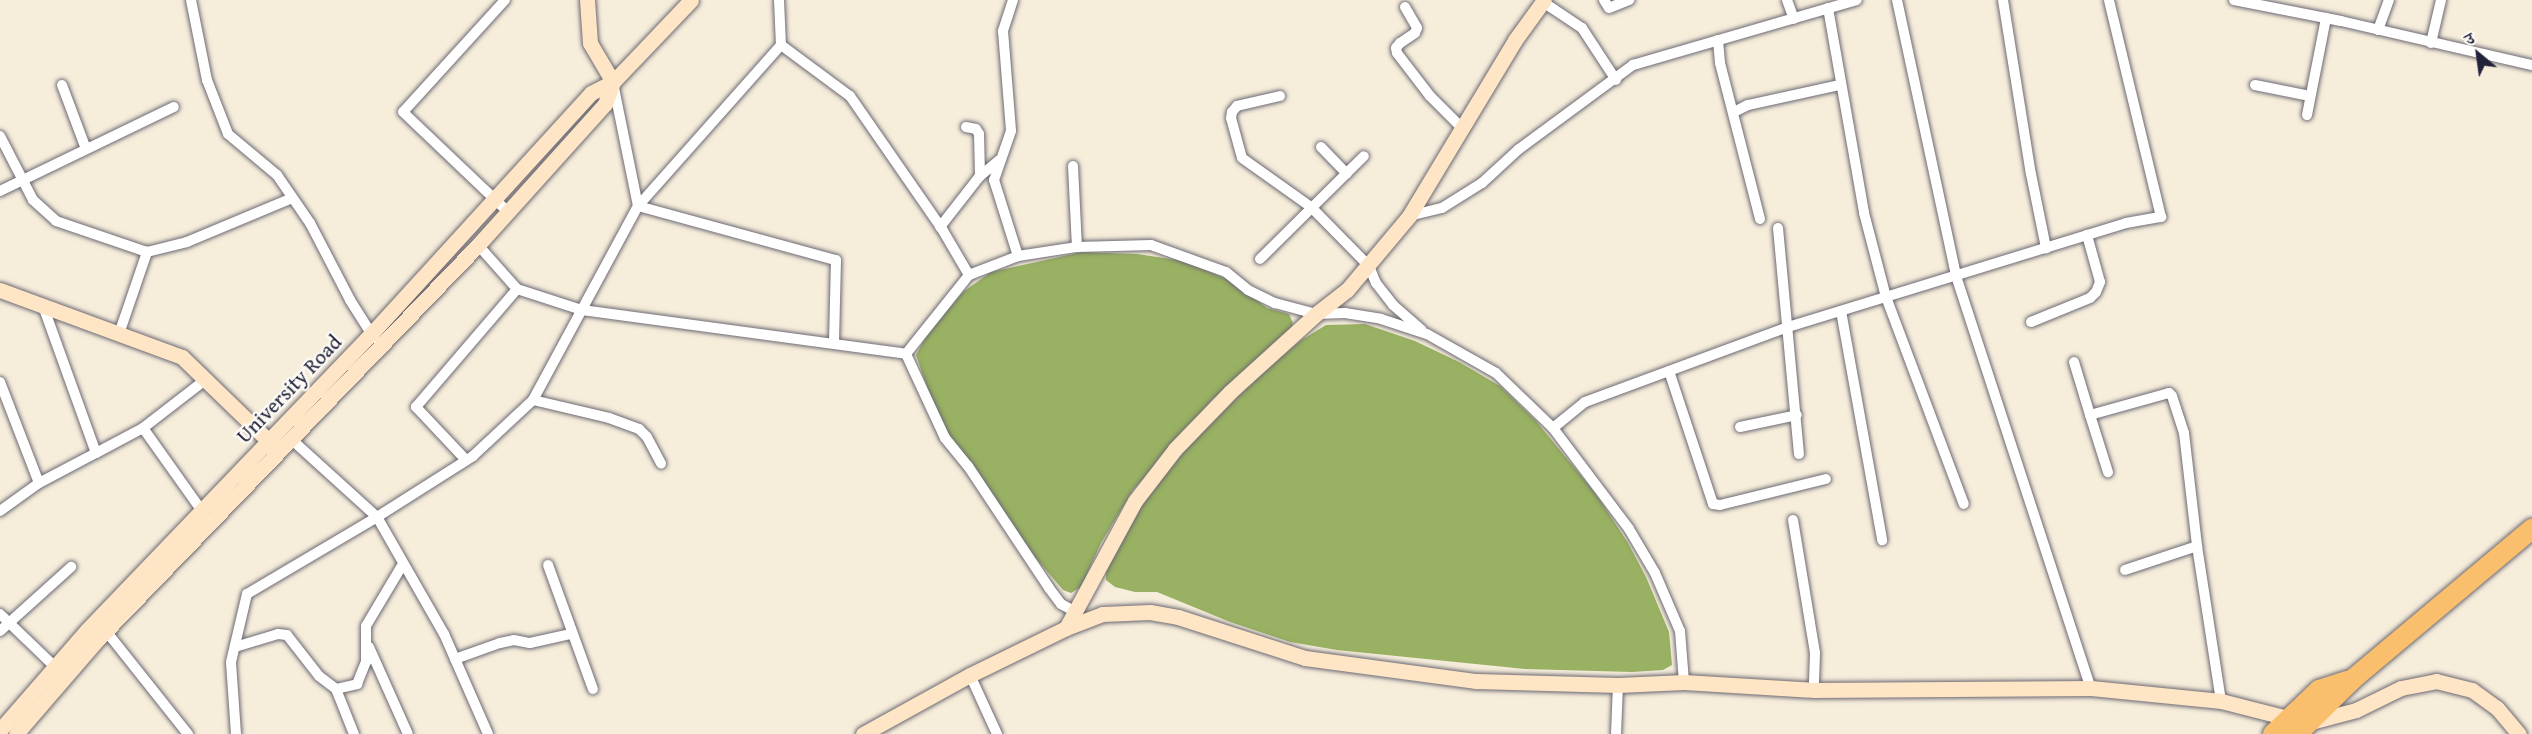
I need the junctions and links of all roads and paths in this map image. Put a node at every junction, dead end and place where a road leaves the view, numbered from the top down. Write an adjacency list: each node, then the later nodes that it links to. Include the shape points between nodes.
1 (191, 0): 49 (street, via 207,80 228,134 276,175)
2 (505, 0): 50 (street, via 403,112)
3 (587, 0): 28 (street, via 590,43)
4 (691, 0): 28 (street, University Road)
5 (778, 0): 25 (street)
6 (1013, 0): 43 (street, via 1003,31 1011,131)
7 (1604, 0): 8 (street, via 1609,8)
8 (1629, 0)
9 (1787, 0): 21 (street)
10 (1857, 0): 19 (street)
11 (1897, 0): 67 (street)
12 (2003, 0): 61 (street)
13 (2109, 0): 58 (street, via 2161,218)
14 (2234, 0): 20 (street)
15 (2389, 0): 22 (street)
16 (2441, 0): 24 (street)
17 (1543, 1): 27 (street, via 1582,28); 38 (street)
18 (1405, 7): 38 (street, via 1417,28 1396,48 1397,53 1430,96)
19 (1828, 8): 21 (street); 30 (street)
20 (2326, 18): 22 (street); 33 (street)
21 (1794, 19): 23 (street)
22 (2378, 30): 24 (street)
23 (1718, 40): 27 (street, via 1633,65); 35 (street, via 1720,63)
24 (2431, 43): 26 (street)
25 (781, 45): 51 (street); 56 (street, via 850,96)
26 (2532, 65)
27 (1616, 80): 54 (street, via 1519,149 1482,183 1442,208)
28 (613, 82): 50 (street, University Road, via 591,93); 51 (street); 53 (street, University Road, via 605,104)
29 (62, 85): 41 (street)
30 (1840, 85): 35 (street, via 1748,105); 70 (street, via 1864,213)
31 (2255, 85): 33 (street)
32 (1280, 96): 52 (street, via 1237,106 1232,112 1239,148 1242,158)
33 (2310, 96): 36 (street)
34 (174, 107): 41 (street)
35 (1734, 112): 55 (street)
36 (2307, 115)
37 (966, 127): 46 (street, via 979,134)
38 (1461, 127): 54 (street)
39 (0, 136): 47 (street)
40 (1321, 147): 45 (street)
41 (86, 149): 47 (street)
42 (1364, 156): 45 (street)
43 (1001, 159): 46 (street); 63 (street, via 994,180)
44 (1073, 166): 60 (street)
45 (1347, 174): 52 (street)
46 (980, 176): 56 (street)
47 (21, 181): 48 (street); 62 (street, via 33,200 56,221)
48 (0, 191)
49 (292, 198): 62 (street, via 187,242); 79 (street)
50 (495, 199): 53 (street); 79 (street, University Road)
51 (638, 206): 72 (street); 80 (street, via 836,260)
52 (1311, 207): 64 (street); 65 (street)
53 (508, 212): 59 (street, University Road)
54 (1409, 216): 65 (street)
55 (1760, 219)
56 (940, 227): 66 (street)
57 (1778, 228): 76 (street)
58 (2087, 236): 61 (street); 75 (street, via 2100,282 2096,292)
59 (478, 245): 68 (street); 79 (street, University Road)
60 (1077, 247): 63 (street); 74 (street, via 1151,245 1226,272 1248,290 1275,303)
61 (2046, 248): 67 (street)
62 (147, 252): 77 (street)
63 (1018, 256): 66 (street)
64 (1260, 259)
65 (1369, 266): 74 (street, via 1347,290); 78 (street, via 1393,305)
66 (969, 275): 81 (street)
67 (1956, 276): 70 (street); 127 (street)
68 (517, 289): 72 (street); 97 (street, via 416,407)
69 (0, 290): 71 (street)
70 (1886, 297): 73 (street); 102 (street)
71 (43, 306): 77 (street); 95 (street)
72 (582, 309): 80 (street); 86 (street)
73 (1841, 311): 76 (street); 108 (street)
74 (1316, 314): 78 (street, via 1381,318); 114 (street, via 1230,392 1175,449 1135,501)
75 (2031, 322)
76 (1788, 327): 83 (street); 87 (street)
77 (119, 334): 84 (street, via 182,357)
78 (1427, 334): 91 (street, via 1496,373)
79 (376, 340): 92 (street, University Road); 93 (street, University Road)
80 (834, 343): 81 (street)
81 (906, 354): 114 (street, via 945,438 1049,588 1061,604)
82 (2074, 362): 88 (street)
83 (1669, 371): 91 (street, via 1585,402); 100 (street, via 1713,504)
84 (205, 380): 90 (street); 92 (street)
85 (0, 384): 101 (street)
86 (533, 400): 97 (street); 98 (street, via 639,429)
87 (1797, 415): 89 (street); 96 (street)
88 (2091, 415): 99 (street); 109 (street, via 2169,393 2172,396 2184,433)
89 (1740, 427)
90 (142, 428): 95 (street); 104 (street)
91 (1553, 429): 125 (street, via 1629,529 1655,573 1680,631)
92 (267, 440): 94 (street); 104 (street, University Road)
93 (292, 440): 94 (street, University Road); 105 (street)
94 (281, 452): 118 (street, University Road)
95 (96, 453): 101 (street)
96 (1799, 454)
97 (466, 460): 105 (street)
98 (661, 462)
99 (2108, 472)
100 (1826, 479)
101 (39, 483): 103 (street)
102 (1964, 504)
103 (0, 511)
104 (202, 511): 123 (street, University Road)
105 (377, 517): 110 (street); 121 (street, via 246,594)
106 (1793, 520): 130 (street, via 1815,653)
107 (2532, 529): 132 (highway, via 2353,679 2319,690)
108 (1882, 540)
109 (2197, 546): 113 (street); 131 (street)
110 (403, 564): 120 (street, via 366,626); 122 (street)
111 (548, 564): 119 (street)
112 (71, 567): 115 (street)
113 (2125, 570)
114 (1074, 611): 116 (street)
115 (4, 618): 117 (street); 123 (street)
116 (1066, 628): 124 (street); 126 (street, via 1102,615 1150,612 1178,617 1305,658 1476,681)
117 (0, 631)
118 (106, 631): 135 (street, University Road); 136 (street)
119 (571, 634): 122 (street, via 530,643 500,642); 129 (street)
120 (368, 644): 128 (street, via 357,684); 138 (street)
121 (235, 647): 128 (street, via 287,635 319,676); 134 (street, via 231,662)
122 (455, 659): 139 (street)
123 (55, 667): 133 (street, University Road)
124 (970, 675): 140 (street); 141 (street)
125 (1684, 682): 126 (street); 130 (street)
126 (1618, 685): 142 (street)
127 (2091, 688): 130 (street); 131 (street)
128 (336, 689): 137 (street)
129 (593, 689)
130 (1814, 690)
131 (2221, 701): 132 (street)
132 (2291, 728): 143 (street, via 2356,710 2401,688 2436,681 2472,690 2497,708)
133 (0, 730)
134 (237, 733)
135 (16, 734)
136 (188, 734)
137 (354, 734)
138 (408, 734)
139 (488, 734)
140 (863, 734)
141 (997, 734)
142 (1616, 734)
143 (2519, 734)

